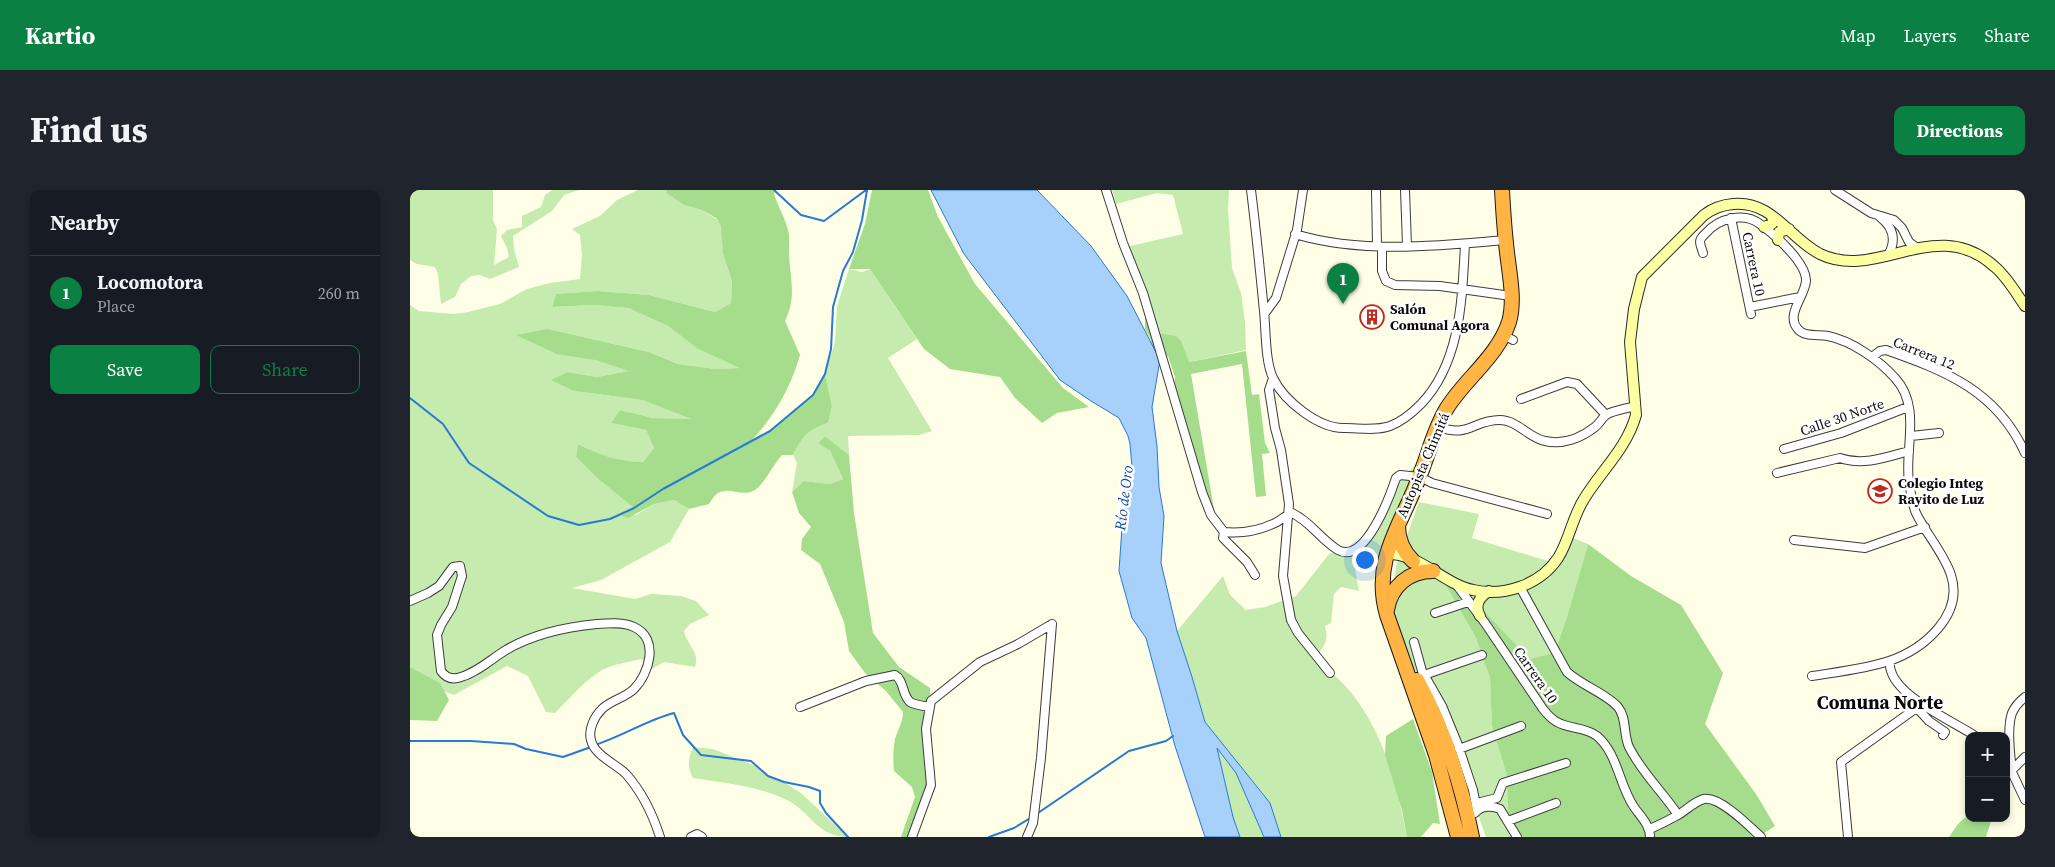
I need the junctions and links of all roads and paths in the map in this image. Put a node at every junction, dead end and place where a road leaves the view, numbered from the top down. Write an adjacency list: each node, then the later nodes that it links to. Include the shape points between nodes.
1 (1106, 190): 45 (street, via 1143,294 1202,492 1211,515)
2 (1251, 190): 26 (street)
3 (1303, 190): 13 (street)
4 (1376, 190): 18 (street)
5 (1405, 190): 17 (street)
6 (1502, 190): 14 (highway, Autopista Chimitá)
7 (1835, 190): 9 (street)
8 (1771, 215): 11 (street, via 1772,224); 12 (street); 30 (street, via 1748,204 1714,208 1642,277 1630,342)
9 (1880, 216): 19 (street, via 1897,222 1909,242); 21 (street, via 1892,232 1893,244)
10 (1731, 218): 11 (street, via 1746,217); 20 (street, via 1716,223 1703,236 1700,243); 24 (street, Carrera 10, via 1750,310)
11 (1764, 227): 15 (street)
12 (1789, 229): 15 (street, via 1779,232); 21 (street, via 1815,251 1836,260 1859,261)
13 (1295, 234): 18 (street, via 1352,245); 26 (street, via 1276,298)
14 (1506, 240): 16 (street); 23 (highway, Autopista Chimitá)
15 (1778, 240): 24 (street, via 1803,268 1806,281)
16 (1465, 244): 17 (street); 22 (street)
17 (1407, 245): 18 (street)
18 (1379, 246): 22 (street, via 1386,281 1395,285)
19 (1917, 248): 21 (street); 25 (street, via 1953,247 1985,259 2003,275)
20 (1703, 253)
21 (1888, 255)
22 (1463, 290): 23 (street); 28 (street, via 1457,332 1439,381 1412,413 1391,426 1337,428 1309,416 1289,400)
23 (1511, 296): 33 (highway, Autopista Chimitá, via 1508,338 1459,391)
24 (1800, 297): 27 (street, via 1793,318 1799,330 1831,336)
25 (2025, 306)
26 (1265, 313): 28 (street)
27 (1872, 357): 31 (street, via 1897,380); 38 (street, Carrera 12, via 1886,350 1950,375 1980,395 2003,417 2017,435)
28 (1273, 378): 42 (street, via 1269,390 1289,504)
29 (1521, 399): 32 (street, via 1573,382)
30 (1635, 406): 32 (street); 52 (street, via 1634,425 1584,499 1558,558 1547,571)
31 (1908, 407): 35 (street); 36 (street, Calle 30 Norte)
32 (1606, 416): 33 (street, via 1579,437 1564,442 1541,440 1504,420 1457,432)
33 (1437, 426): 40 (highway, Autopista Chimitá)
34 (1939, 433): 35 (street)
35 (1911, 436): 37 (street)
36 (1784, 449)
37 (1909, 452): 39 (street, via 1864,462 1840,458); 44 (street, via 1910,486 1916,511)
38 (2025, 453)
39 (1777, 473)
40 (1420, 477): 41 (street); 42 (street, via 1400,475 1396,478 1378,522 1361,545 1349,552 1340,551 1298,516); 43 (highway, Autopista Chimitá)
41 (1548, 514)
42 (1287, 515): 45 (street, via 1272,525 1242,534); 63 (street, via 1283,576 1291,620)
43 (1401, 516): 47 (highway, Autopista Chimitá); 48 (highway, via 1400,542)
44 (1925, 527): 46 (street, via 1865,548); 61 (street, via 1950,574 1954,589 1952,604 1940,627 1930,637)
45 (1224, 532): 50 (street, via 1223,538)
46 (1794, 540)
47 (1386, 554): 48 (street); 57 (highway, Autopista Chimitá, via 1382,588)
48 (1414, 560): 49 (street)
49 (1433, 571): 51 (street); 57 (highway, via 1416,574 1401,582 1390,598)
50 (1255, 575)
51 (1456, 584): 53 (street); 55 (street, Carrera 10)
52 (1520, 587): 53 (street, via 1511,591); 81 (street, via 1567,672 1619,708 1628,746 1651,783 1665,795)
53 (1489, 592): 58 (street, via 1478,602)
54 (410, 601): 86 (street, via 428,594 439,586 453,567 460,566 462,576 452,607 437,635 441,671 452,678 465,676 529,638 552,632 584,625 621,624 642,633 650,653 648,669 634,690 602,708 590,736 593,746 626,774 654,817)
55 (1468, 602): 56 (street); 58 (street, Carrera 10)
56 (1435, 613)
57 (1387, 615): 62 (highway, Autopista Chimitá)
58 (1480, 616): 84 (street, Carrera 10, via 1552,719 1590,732 1602,741 1614,761 1626,795)
59 (1414, 642): 64 (street)
60 (1482, 655): 64 (street)
61 (1890, 661): 65 (street); 67 (street, via 1891,674 1896,682)
62 (1406, 665): 83 (highway, Autopista Chimitá, via 1423,691 1447,746); 91 (highway, Autopista Chimitá, via 1444,781)
63 (1330, 673)
64 (1424, 675): 73 (street, via 1442,706)
65 (1812, 676)
66 (2025, 697): 77 (street, via 2012,714)
67 (1919, 706): 71 (street); 72 (street, via 1929,721 1945,732); 93 (street, via 1841,762)
68 (930, 707): 69 (street, via 908,700 899,677 895,675 866,680); 89 (street, via 926,728 931,785); 90 (street, via 931,701 980,662 1052,624 1041,758 1033,823)
69 (800, 708)
70 (1521, 726): 73 (street)
71 (1968, 732)
72 (1942, 735)
73 (1459, 749): 80 (street)
74 (2025, 757): 77 (street)
75 (1566, 763): 80 (street, via 1503,783 1497,798)
76 (2010, 767): 77 (street)
77 (2012, 770): 78 (street)
78 (2025, 800)
79 (1556, 804): 82 (street)
80 (1477, 807): 82 (street, via 1497,807); 83 (street)
81 (1678, 815): 84 (street); 85 (street, via 1703,799 1711,800 1732,812)
82 (1508, 821): 92 (street)
83 (1471, 832)
84 (1650, 833)
85 (1755, 836)
86 (660, 837)
87 (692, 837): 88 (street, via 697,834)
88 (702, 837)
89 (912, 837)
90 (1027, 837)
91 (1458, 837)
92 (1517, 837)
93 (1848, 837)

